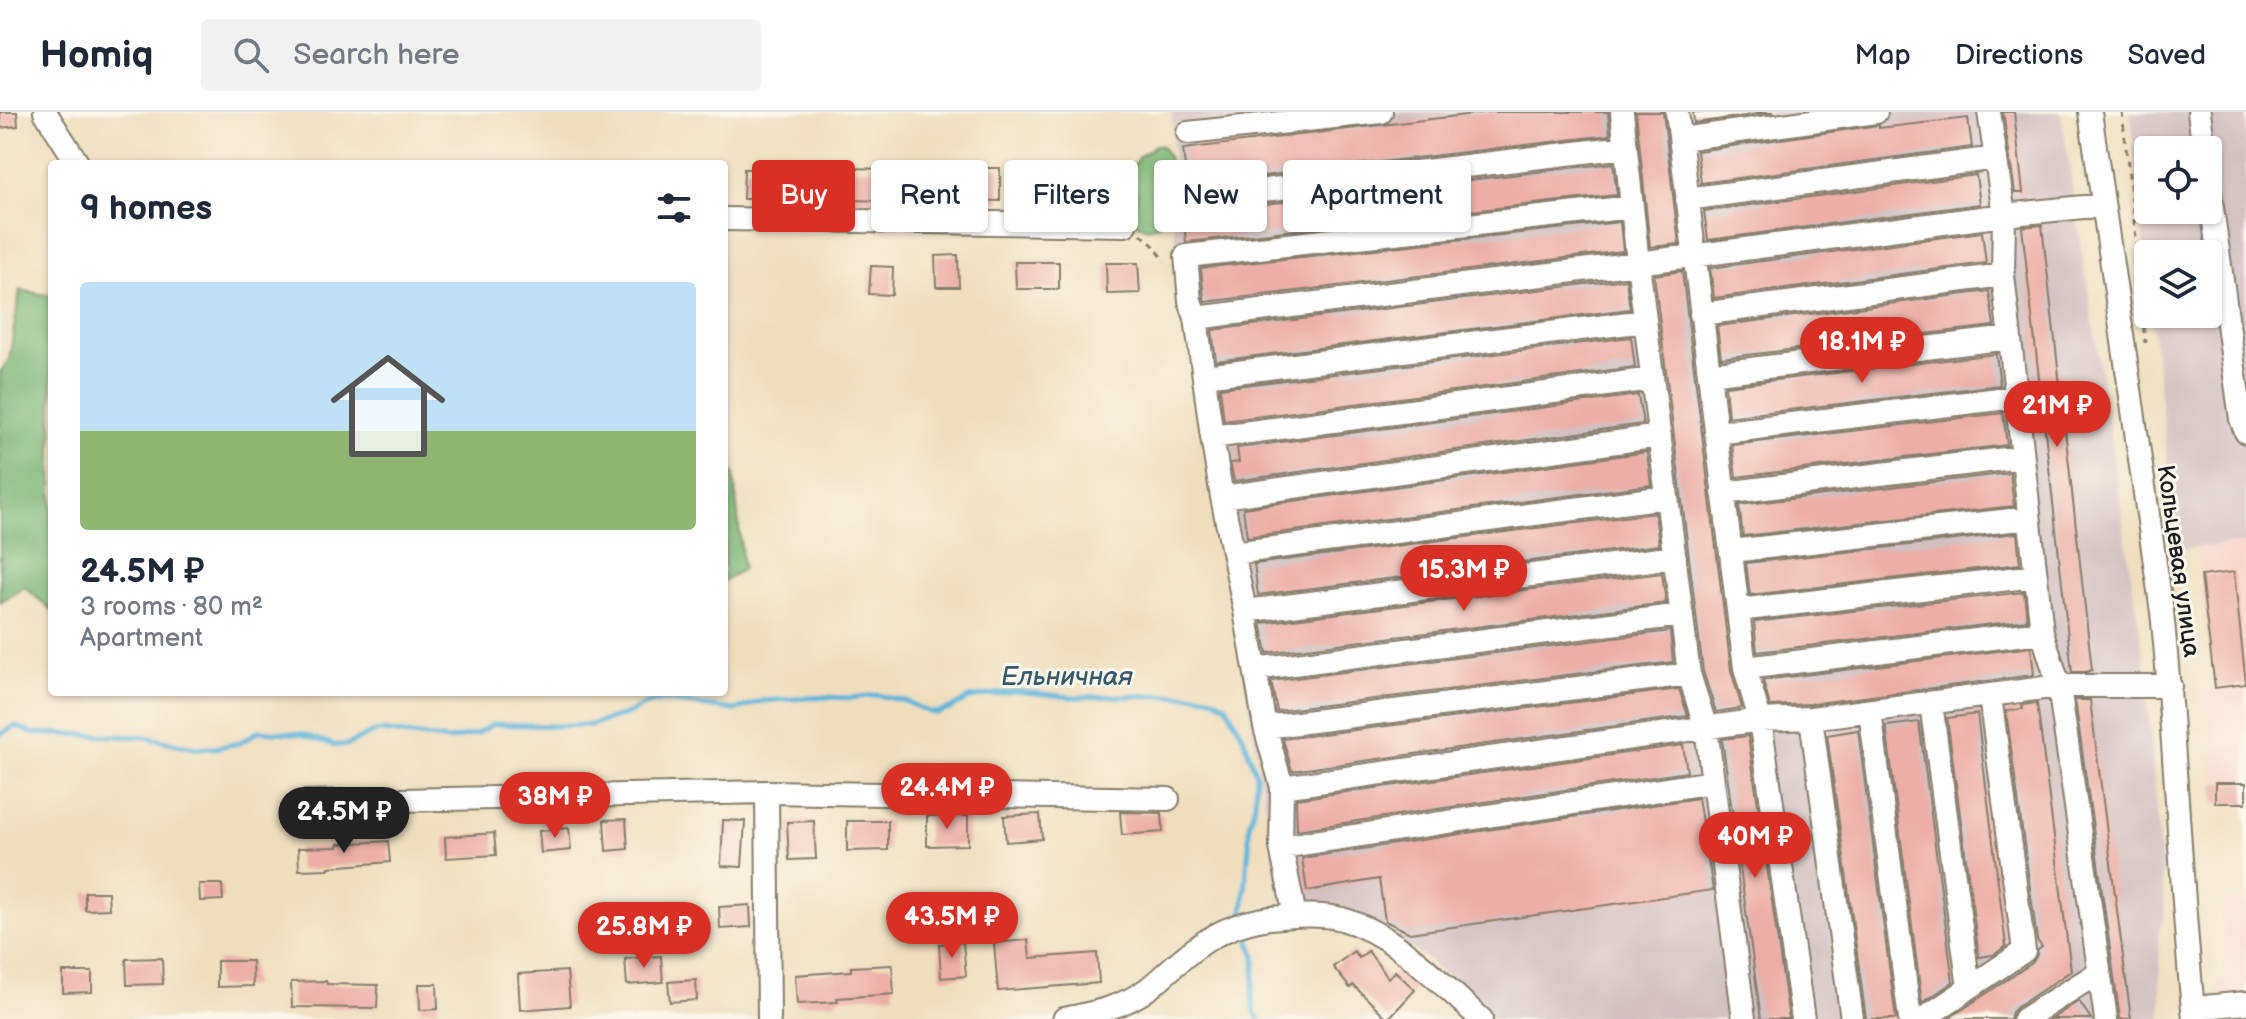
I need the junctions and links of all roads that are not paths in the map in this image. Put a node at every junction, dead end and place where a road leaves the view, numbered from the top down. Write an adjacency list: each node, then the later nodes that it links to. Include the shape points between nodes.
1 (45, 112): 14 (street)
2 (1381, 112): 9 (street)
3 (1622, 112): 12 (street)
4 (1677, 112): 11 (street)
5 (1876, 112): 11 (street)
6 (1989, 112): 13 (street)
7 (2090, 112): 17 (street, Кольцевая улица)
8 (2199, 112): 10 (street)
9 (1188, 133)
10 (2202, 136)
11 (1681, 139): 16 (street)
12 (1626, 147): 15 (street); 18 (street)
13 (1996, 158): 16 (street); 19 (street)
14 (75, 160)
15 (1267, 190)
16 (1687, 199): 23 (street)
17 (2103, 205): 19 (street); 55 (street, Кольцевая улица)
18 (1632, 207): 24 (street); 27 (street, via 1186,256)
19 (2004, 215): 23 (street); 25 (street)
20 (728, 219): 21 (street)
21 (1004, 223)
22 (2214, 224): 34 (street)
23 (1694, 255): 24 (street); 26 (street)
24 (1638, 263): 27 (street); 28 (street)
25 (2003, 275): 26 (street); 29 (street)
26 (1701, 314): 30 (street)
27 (1196, 318): 31 (street)
28 (1645, 321): 31 (street); 32 (street)
29 (2009, 338): 30 (street); 33 (street)
30 (1709, 374): 35 (street)
31 (1205, 376): 37 (street)
32 (1652, 379): 36 (street); 37 (street)
33 (2016, 397): 35 (street); 38 (street)
34 (2246, 432)
35 (1716, 433): 39 (street)
36 (1660, 436): 40 (street); 41 (street)
37 (1212, 437): 40 (street)
38 (2022, 457): 39 (street); 42 (street)
39 (1723, 493): 43 (street)
40 (1222, 497): 44 (street)
41 (1667, 497): 44 (street); 45 (street)
42 (2029, 518): 43 (street); 46 (street)
43 (1731, 551): 47 (street)
44 (1234, 553): 48 (street)
45 (1675, 557): 48 (street); 49 (street)
46 (2036, 576): 47 (street); 50 (street)
47 (1738, 610): 51 (street)
48 (1245, 611): 52 (street)
49 (1682, 615): 52 (street); 53 (street)
50 (2042, 632): 51 (street); 54 (street)
51 (1745, 668): 60 (street)
52 (1255, 669): 61 (street)
53 (1689, 674): 61 (street); 62 (street)
54 (2059, 686): 55 (street); 56 (street); 70 (street)
55 (2170, 686): 73 (street, Кольцевая улица)
56 (1990, 696): 57 (street); 71 (street, via 2024,951)
57 (1931, 703): 58 (street); 71 (street)
58 (1870, 711): 59 (street); 80 (street)
59 (1811, 718): 60 (street); 79 (street)
60 (1760, 720): 62 (street); 78 (street)
61 (1265, 727): 64 (street)
62 (1706, 728): 63 (street); 64 (street)
63 (1713, 782): 68 (street); 77 (street)
64 (1282, 787): 68 (street)
65 (767, 792): 66 (street); 67 (street); 74 (street)
66 (1168, 799)
67 (306, 802)
68 (1281, 847): 69 (street)
69 (1295, 916): 75 (street, via 1244,923 1219,933 1136,997); 76 (street, via 1343,919 1376,935 1414,960)
70 (2098, 973): 82 (street); 83 (street)
71 (1969, 988): 81 (street)
72 (2246, 1003): 73 (street)
73 (2193, 1013)
74 (769, 1019)
75 (1064, 1019)
76 (1481, 1019)
77 (1744, 1019)
78 (1803, 1019)
79 (1852, 1019)
80 (1910, 1019)
81 (1923, 1019)
82 (2024, 1019)
83 (2106, 1019)

